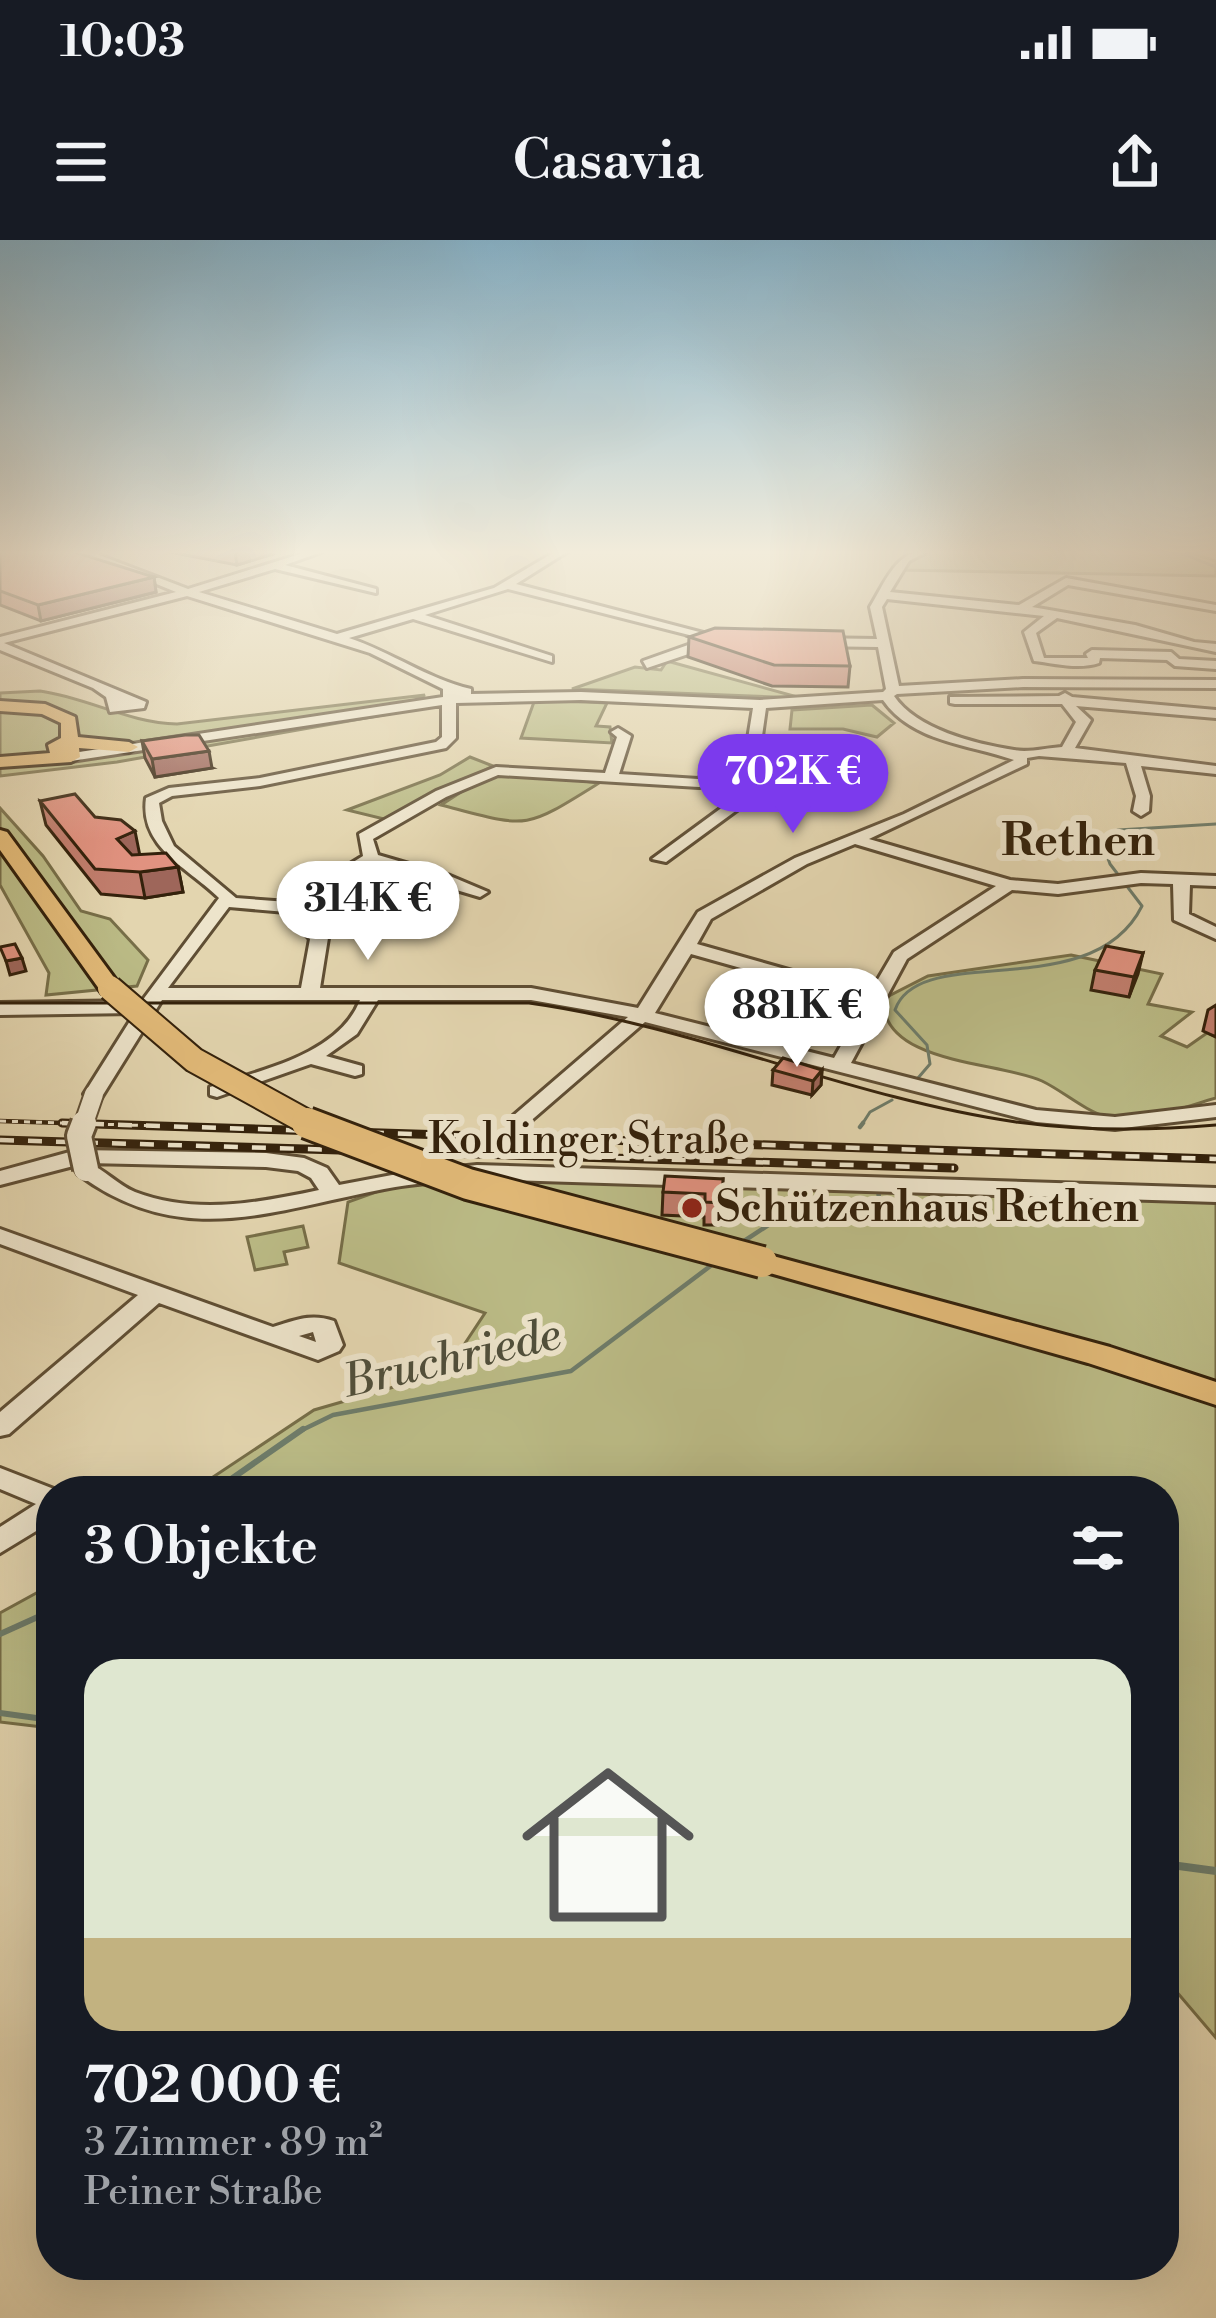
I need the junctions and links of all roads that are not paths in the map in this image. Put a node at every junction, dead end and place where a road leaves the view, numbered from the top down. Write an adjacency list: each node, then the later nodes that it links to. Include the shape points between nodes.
1 (9, 647): 15 (street)
2 (365, 647): 16 (street)
3 (510, 647): 10 (street)
4 (694, 647): 11 (street)
5 (882, 647): 17 (street)
6 (1037, 647): 9 (street, via 1043,660 1091,662 1092,655)
7 (1170, 647): 9 (street)
8 (1216, 648): 9 (street)
9 (1177, 652): 12 (street, via 1175,662)
10 (548, 659)
11 (647, 664)
12 (1216, 665)
13 (1056, 683): 14 (street); 17 (street); 19 (street)
14 (1216, 684)
15 (98, 686)
16 (447, 694): 20 (street); 24 (street); 51 (street, via 449,738 441,745 151,801 160,839 228,897)
17 (888, 697): 20 (street); 30 (street, via 918,727)
18 (955, 700): 19 (street)
19 (1068, 702): 22 (street); 28 (street, via 1084,720)
20 (760, 704): 26 (street)
21 (0, 706): 27 (main road, via 56,712 69,721)
22 (1216, 714)
23 (618, 732): 35 (street, via 624,736)
24 (198, 738): 25 (street); 27 (street)
25 (129, 747): 27 (main road)
26 (754, 747): 29 (street); 36 (street)
27 (71, 750): 31 (main road); 31 (main road)
28 (1066, 752): 30 (street); 32 (street)
29 (854, 753)
30 (1018, 756): 40 (street, via 1009,772)
31 (0, 760)
32 (1133, 763): 33 (street); 38 (street)
33 (1216, 770)
34 (796, 777): 37 (street)
35 (611, 778): 36 (street); 42 (street, via 487,774 364,837)
36 (705, 782): 37 (street)
37 (743, 801): 43 (street)
38 (1141, 811)
39 (0, 836): 45 (main road)
40 (857, 840): 49 (street); 54 (street, via 800,861 704,916)
41 (0, 855): 45 (main road)
42 (371, 858): 44 (street); 52 (street)
43 (660, 859)
44 (419, 872): 46 (street); 46 (street, via 364,912)
45 (29, 878): 73 (main road, bridge, via 110,988 196,1062 345,1138 519,1196)
46 (444, 879): 50 (street)
47 (1182, 879): 48 (street); 49 (street); 53 (street, via 1180,916)
48 (1216, 881)
49 (1009, 885): 58 (street, via 909,948)
50 (479, 892)
51 (223, 903): 52 (street); 57 (street, Koldinger Straße)
52 (291, 907): 55 (street, via 320,938)
53 (1216, 934)
54 (684, 946): 58 (street); 60 (street, via 655,1002)
55 (310, 992): 56 (street); 57 (street)
56 (371, 996): 57 (street); 60 (street, via 531,994); 61 (street, via 352,1028)
57 (152, 1000): 59 (street); 68 (street, Koldinger Straße, bridge, via 94,1094 79,1136 86,1169 122,1196 184,1212 233,1212)
58 (877, 1001): 62 (street)
59 (0, 1009)
60 (638, 1015): 62 (street); 66 (street)
61 (309, 1057): 63 (street); 64 (street)
62 (839, 1067): 65 (street, via 1064,1120 1128,1123)
63 (355, 1070)
64 (218, 1091)
65 (1216, 1111)
66 (520, 1120)
67 (0, 1178): 68 (street, via 77,1156 266,1160 304,1165)
68 (333, 1193): 69 (street, Koldinger Straße, via 515,1172)
69 (1216, 1195)
70 (0, 1236): 71 (street)
71 (154, 1293): 72 (street); 74 (street)
72 (273, 1335)
73 (1216, 1394)
74 (0, 1427)
75 (0, 1478): 76 (street)
76 (36, 1496)
77 (36, 1515): 78 (street)
78 (0, 1542)

